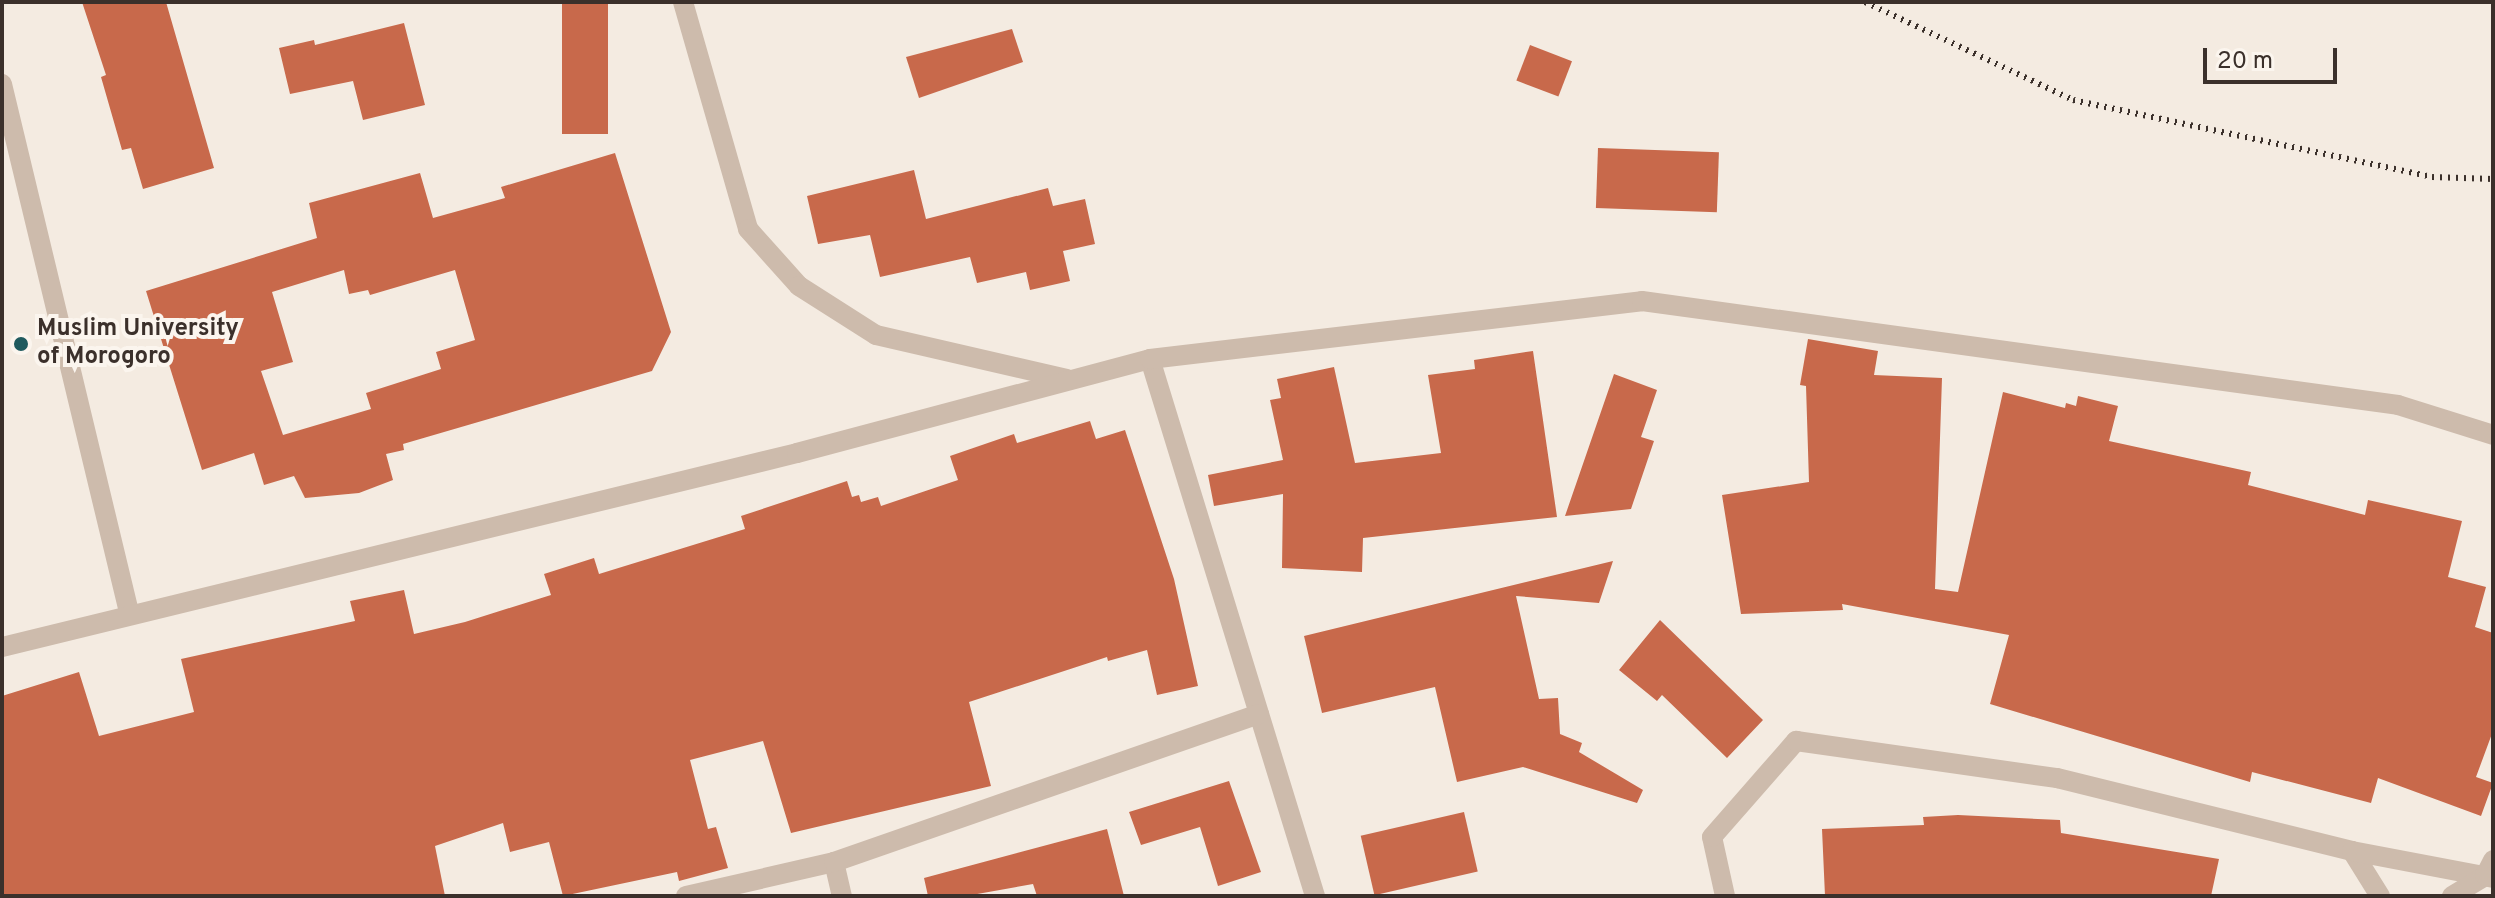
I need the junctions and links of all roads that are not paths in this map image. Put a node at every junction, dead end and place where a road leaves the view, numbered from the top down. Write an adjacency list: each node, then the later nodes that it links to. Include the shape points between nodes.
1 (683, 2): 4 (street, via 748,229 799,286 876,335)
2 (2, 84): 6 (street)
3 (1150, 359): 4 (street); 5 (street, via 1642,301 2398,405); 8 (street)
4 (1071, 380): 6 (street, via 797,453)
5 (2493, 435)
6 (129, 612): 7 (street)
7 (2, 647)
8 (1259, 714): 10 (street); 14 (street)
9 (2352, 851): 11 (street); 15 (street, via 2057,778 1796,741 1712,837); 16 (street)
10 (834, 862): 12 (street); 13 (street)
11 (2490, 871): 17 (street)
12 (686, 896)
13 (842, 896)
14 (1315, 896)
15 (1725, 896)
16 (2380, 896)
17 (2452, 896)

